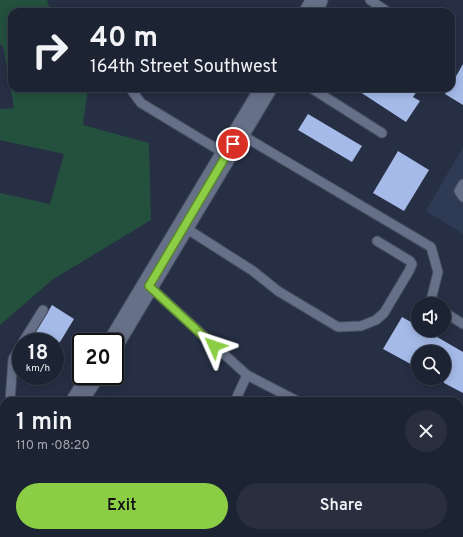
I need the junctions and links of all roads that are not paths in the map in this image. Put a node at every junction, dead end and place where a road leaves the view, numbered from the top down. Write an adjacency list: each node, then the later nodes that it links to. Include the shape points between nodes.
1 (370, 0): 2 (lane)
2 (382, 8)
3 (133, 92): 8 (lane, via 140,103)
4 (264, 92): 7 (street)
5 (317, 92): 6 (lane)
6 (382, 133)
7 (240, 134): 8 (street); 14 (lane, via 431,247 438,272)
8 (227, 155): 11 (street)
9 (463, 184): 10 (lane, via 460,191)
10 (463, 197)
11 (184, 227): 12 (lane, via 253,271 278,291 338,327 361,326 376,320 384,313 409,271 412,264 410,260); 13 (street)
12 (377, 241)
13 (149, 286): 19 (street); 21 (lane)
14 (432, 297)
15 (43, 310): 18 (lane)
16 (451, 316): 17 (lane)
17 (463, 324)
18 (29, 333)
19 (120, 333)
20 (12, 373): 23 (lane)
21 (247, 375): 25 (lane); 26 (lane)
22 (87, 385): 24 (street)
23 (10, 397)
24 (80, 397)
25 (237, 397)
26 (289, 397)

